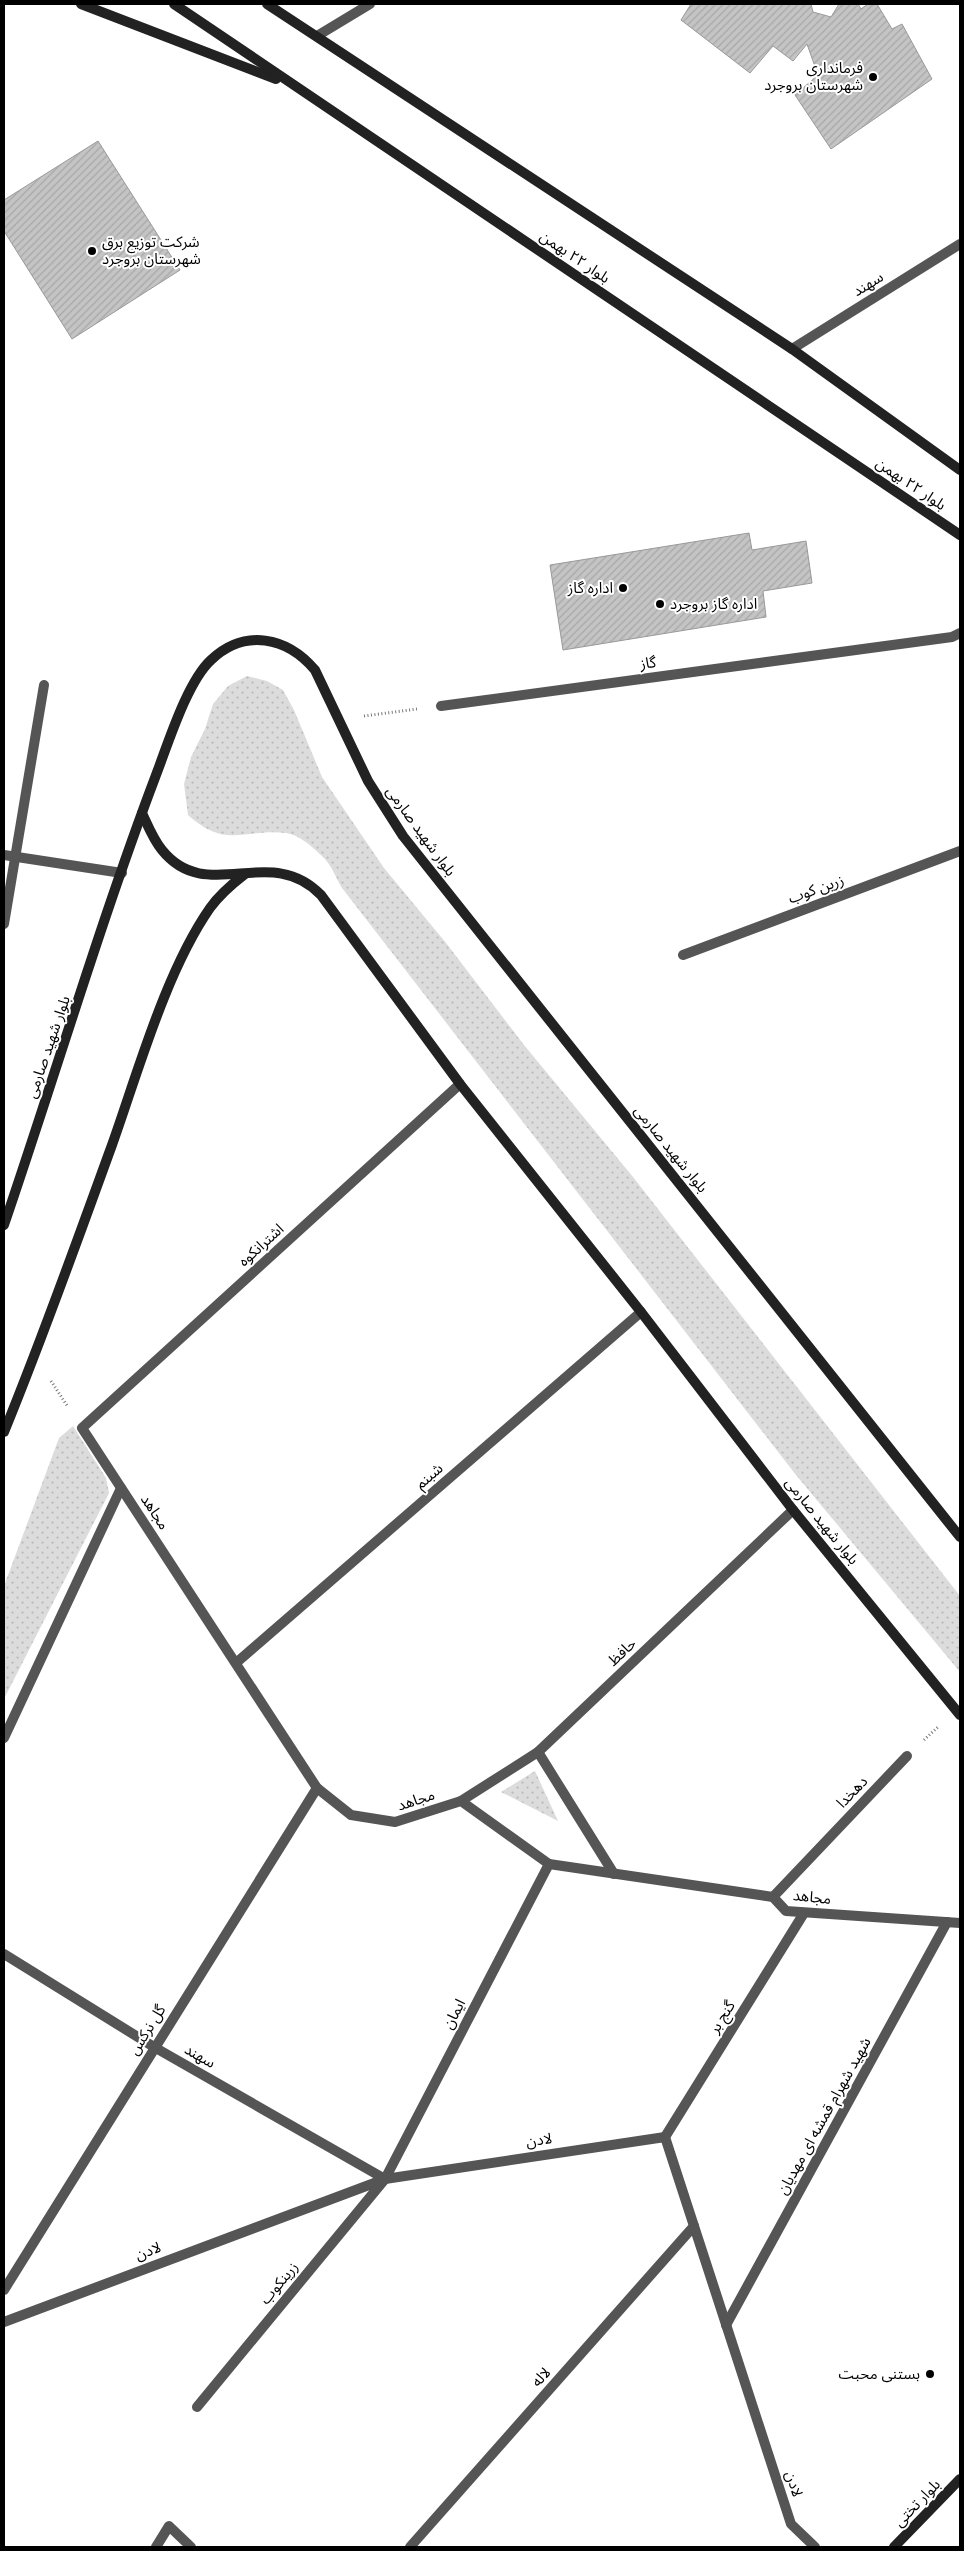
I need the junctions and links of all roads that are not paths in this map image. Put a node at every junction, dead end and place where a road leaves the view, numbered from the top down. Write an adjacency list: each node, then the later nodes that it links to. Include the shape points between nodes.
1 (81, 4): 6 (main road)
2 (174, 4): 6 (main road, بلوار ۲۲ بهمن)
3 (267, 4): 5 (main road)
4 (370, 4): 5 (street)
5 (317, 36): 8 (main road)
6 (294, 86): 10 (main road, بلوار ۲۲ بهمن)
7 (960, 244): 8 (street, سهند)
8 (792, 349): 9 (main road)
9 (960, 470)
10 (960, 535)
11 (960, 632): 13 (street, گاز, via 952,637)
12 (44, 685): 17 (street)
13 (441, 706)
14 (142, 813): 18 (main road, بلوار شهید صارمی); 19 (main road, بلوار شهید صارمی, via 163,852 180,866 218,876); 29 (main road, بلوار شهید صارمی, via 178,718 209,661 237,643 254,639 290,647 303,656 325,688 368,781 403,836)
15 (960, 851): 21 (street, زرین کوب)
16 (4, 855): 17 (street)
17 (16, 856): 18 (street); 20 (street)
18 (122, 873): 23 (main road, بلوار شهید صارمی)
19 (245, 874): 22 (main road, بلوار شهید صارمی, via 275,871 309,883); 26 (main road, via 210,908 182,957)
20 (4, 924)
21 (683, 955)
22 (460, 1084): 24 (main road, بلوار شهید صارمی); 25 (street, اشترانکوه)
23 (4, 1226)
24 (641, 1312): 28 (main road, بلوار شهید صارمی); 30 (street, شبنم)
25 (82, 1428): 27 (street, مجاهد)
26 (4, 1432)
27 (121, 1488): 30 (street, مجاهد); 32 (street)
28 (793, 1510): 31 (main road, بلوار شهید صارمی); 33 (street, حافظ)
29 (960, 1536)
30 (236, 1663): 35 (street, مجاهد)
31 (958, 1712)
32 (4, 1738)
33 (538, 1752): 36 (street, حافظ); 38 (street)
34 (908, 1756): 39 (street, دهخدا)
35 (317, 1788): 36 (street, مجاهد, via 351,1815 395,1822); 44 (street, گل نرکس)
36 (460, 1801): 37 (street, مجاهد)
37 (549, 1864): 38 (street, مجاهد); 46 (street, ایمان)
38 (614, 1874): 39 (street, مجاهد)
39 (773, 1897): 40 (street, مجاهد, via 786,1912)
40 (804, 1913): 41 (street, مجاهد); 45 (street, گنج بر)
41 (947, 1922): 42 (street, مجاهد); 50 (street, شهید شهرام قمشه ای مهدیان)
42 (960, 1923)
43 (4, 1954): 44 (street, سهند)
44 (154, 2047): 46 (street, سهند); 48 (street, گل نرکس)
45 (665, 2137): 46 (street, لادن); 47 (street, لادن)
46 (385, 2179): 49 (street, لادن); 51 (street, زرینکوب)
47 (694, 2226): 50 (street, لادن); 55 (street, لاله)
48 (4, 2290)
49 (4, 2322)
50 (726, 2325): 56 (street, لادن, via 791,2524)
51 (197, 2407)
52 (960, 2479): 57 (main road, بلوار تختی)
53 (156, 2547): 54 (street, via 169,2526)
54 (191, 2547)
55 (410, 2547)
56 (815, 2547)
57 (894, 2547)

